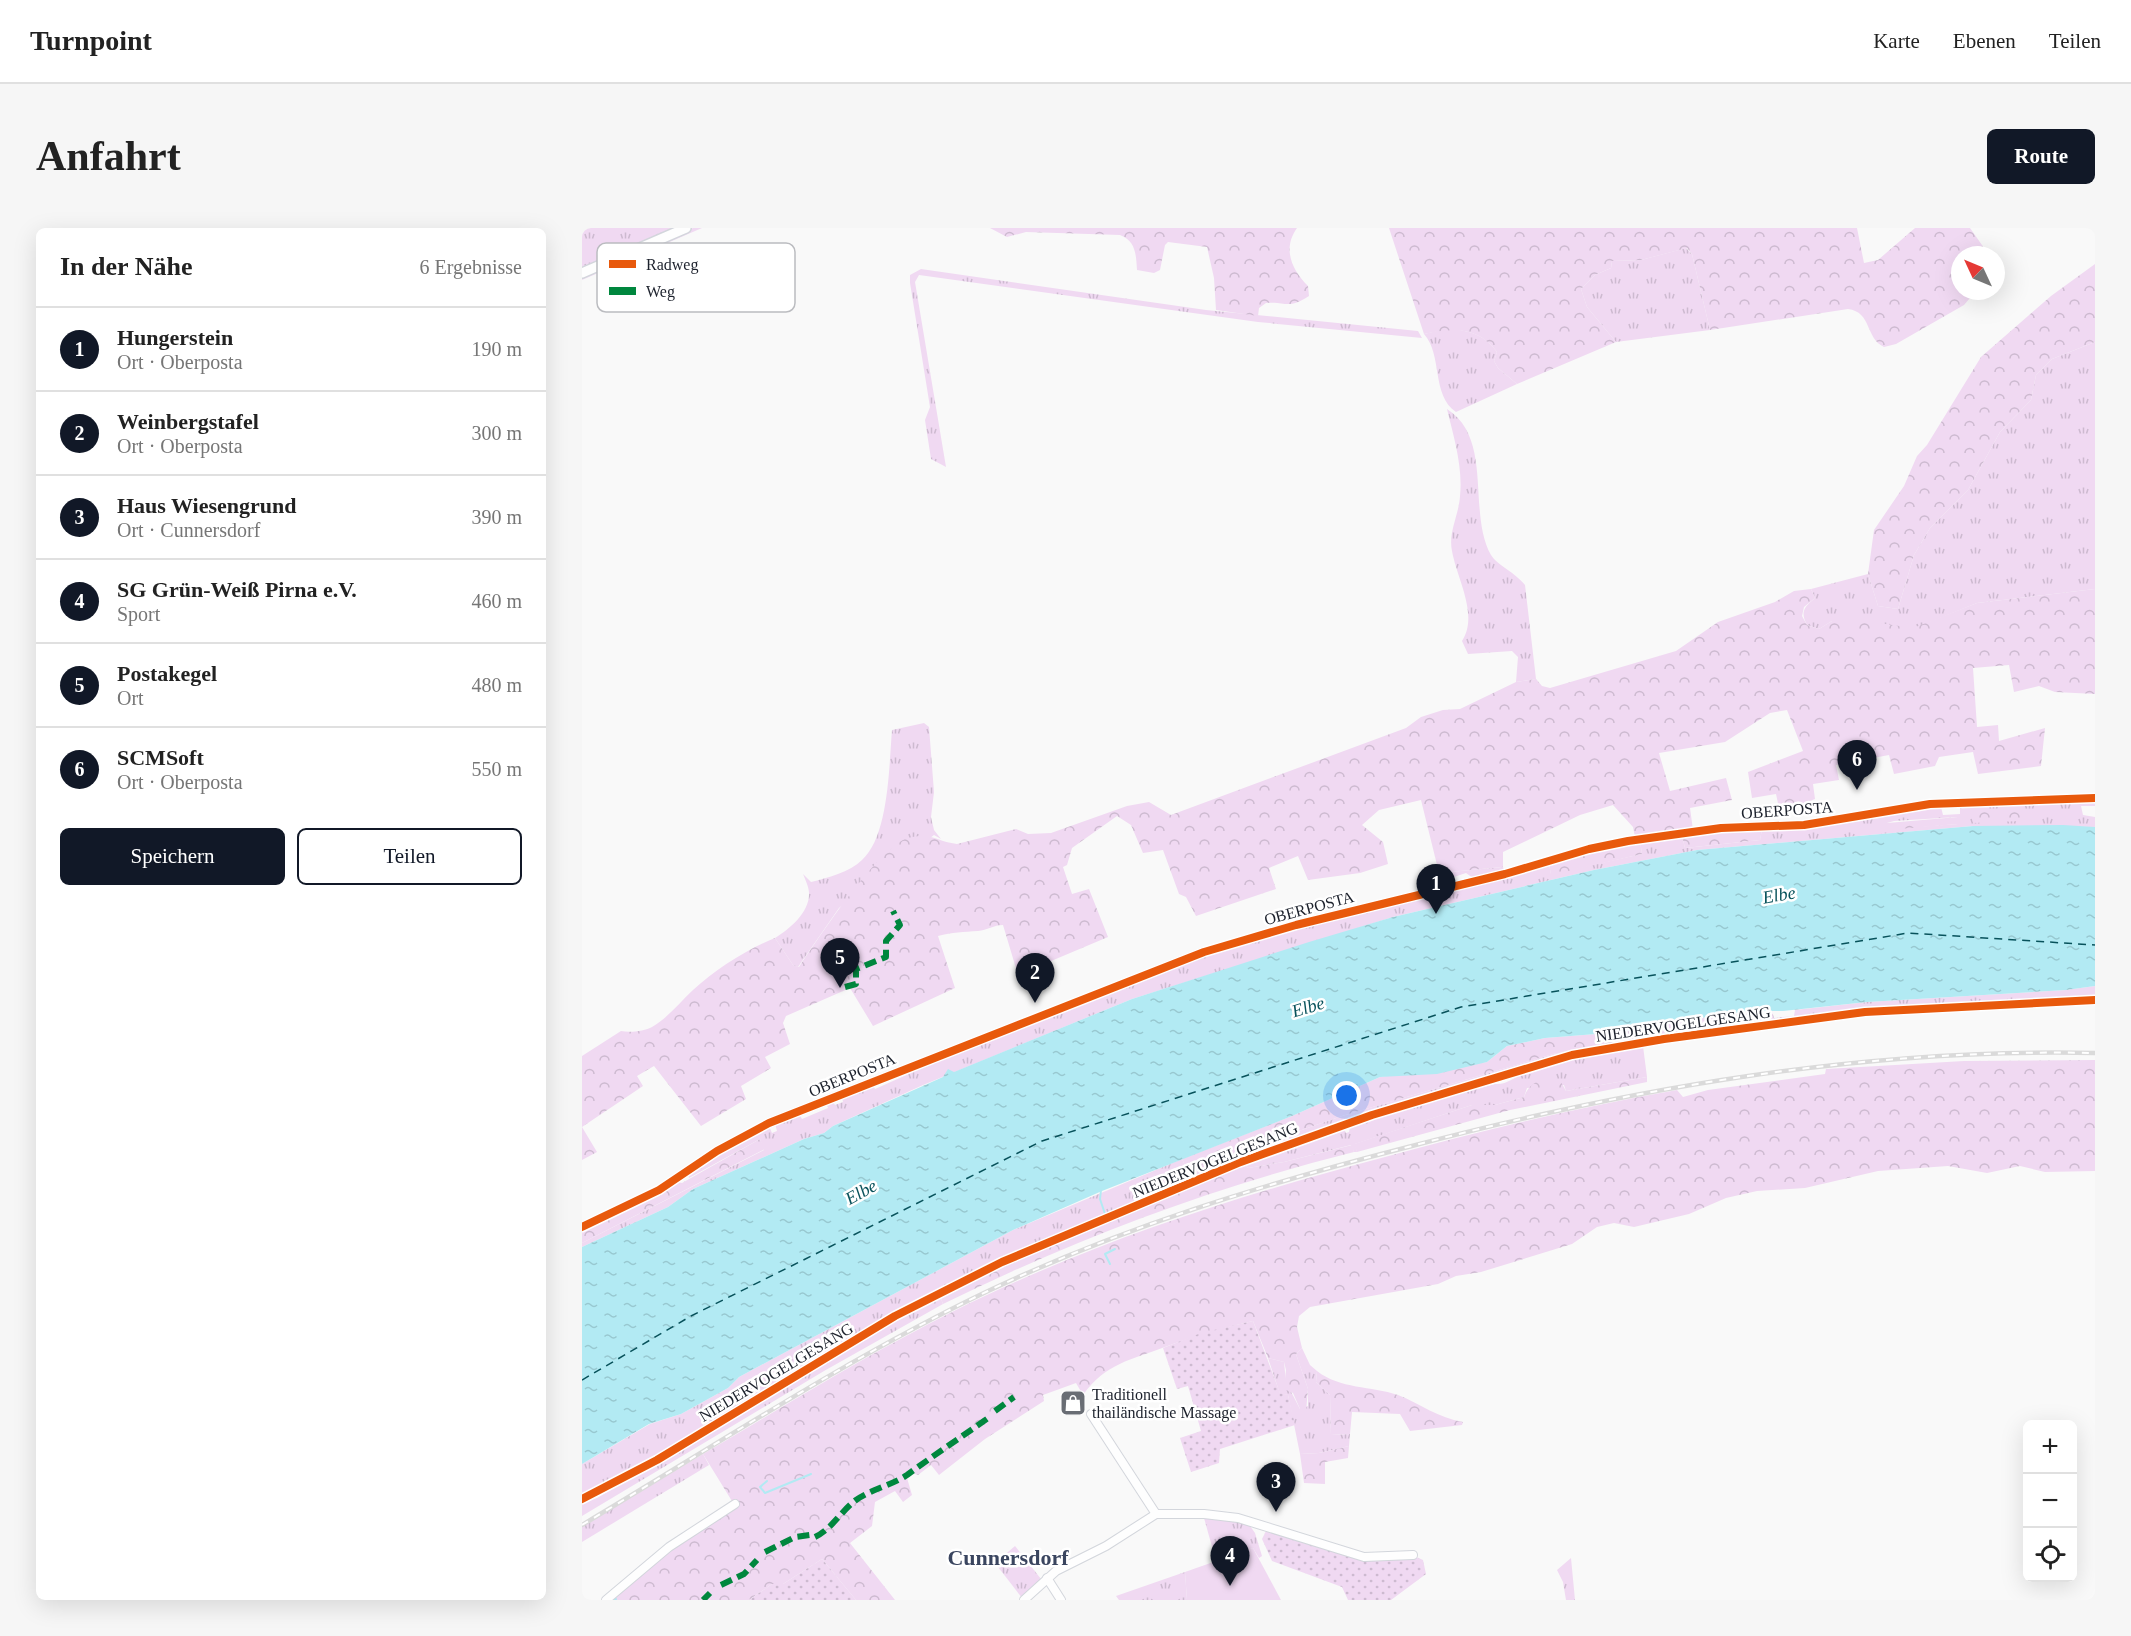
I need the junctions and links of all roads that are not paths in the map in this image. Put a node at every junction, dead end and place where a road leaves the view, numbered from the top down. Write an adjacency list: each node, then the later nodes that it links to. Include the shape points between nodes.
1 (686, 228): 2 (street)
2 (651, 243)
3 (597, 267): 4 (street)
4 (582, 273)
5 (2095, 798): 7 (street, OBERPOSTA, via 1930,804 1804,825 1721,828 1628,841 1296,925 1196,956 769,1123 733,1141 660,1190)
6 (2095, 1000): 9 (street, NIEDERVOGELGESANG, via 1865,1012 1653,1040 1572,1055 1363,1118 1238,1163 1002,1262 895,1316 657,1460)
7 (582, 1227)
8 (1092, 1414): 11 (street)
9 (582, 1499)
10 (735, 1504): 14 (street, via 669,1547)
11 (1156, 1514): 12 (street, via 1238,1518 1364,1557); 13 (street)
12 (1413, 1555)
13 (1047, 1578): 15 (street); 16 (street)
14 (606, 1600)
15 (1024, 1600)
16 (1061, 1600)

